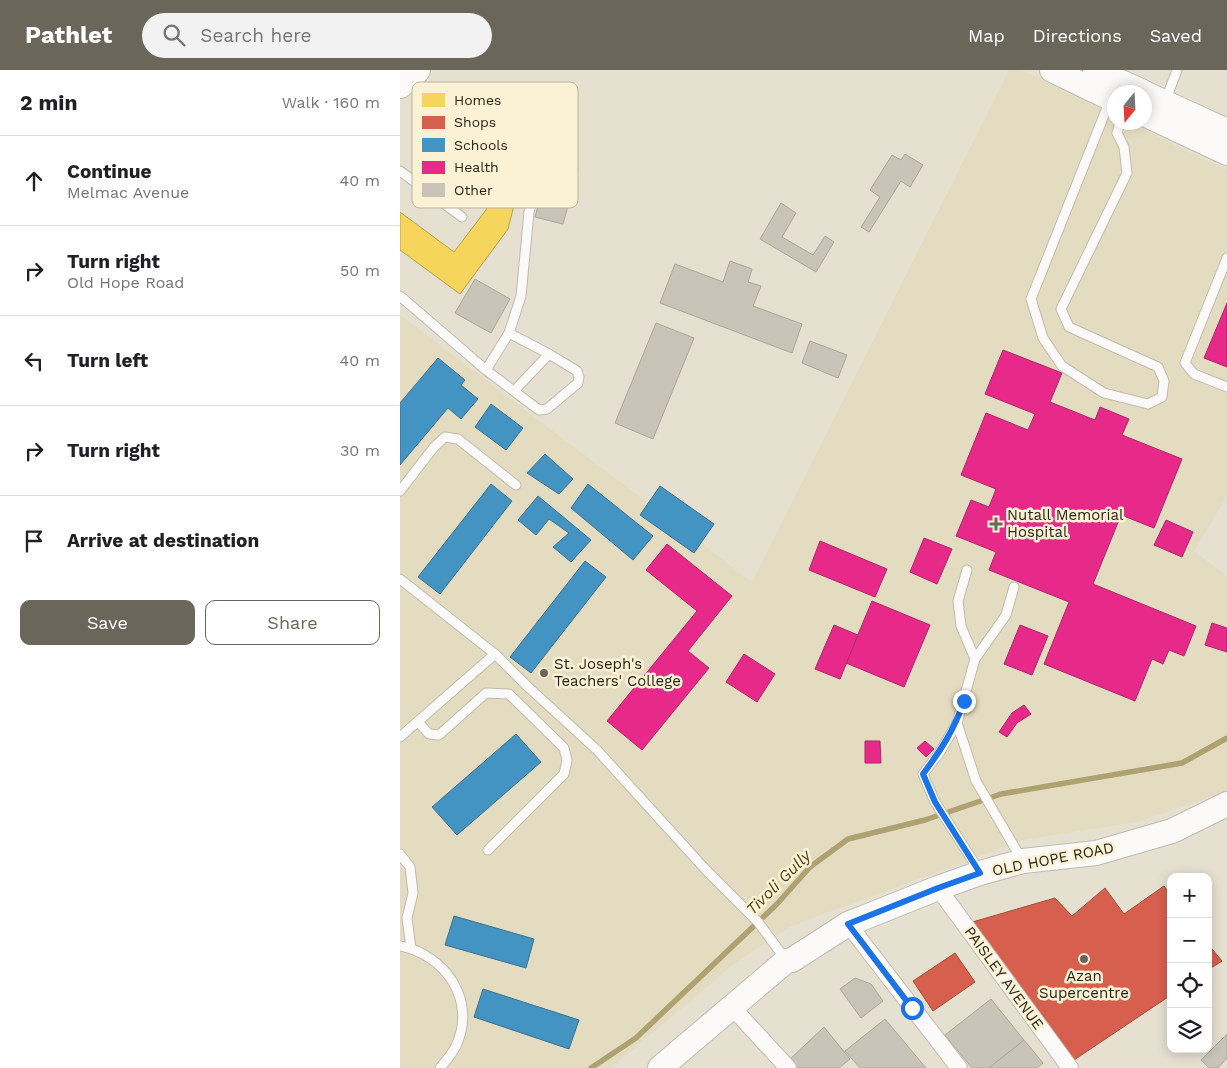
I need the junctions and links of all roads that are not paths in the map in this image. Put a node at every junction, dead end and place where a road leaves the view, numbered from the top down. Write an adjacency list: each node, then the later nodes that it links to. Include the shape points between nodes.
1 (417, 70): 5 (main road)
2 (1052, 70): 8 (main road)
3 (1177, 70): 7 (lane)
4 (1102, 71): 6 (main road)
5 (400, 85)
6 (1129, 85)
7 (1152, 95)
8 (1107, 96)
9 (1152, 96): 13 (main road)
10 (1107, 114): 12 (lane, via 1031,299 1043,338 1062,366 1104,393 1148,404 1162,397 1164,381 1158,367 1069,328 1062,309 1126,173)
11 (1152, 118): 14 (main road)
12 (1119, 130)
13 (1227, 131)
14 (1227, 153)
15 (400, 171): 16 (lane)
16 (412, 180)
17 (451, 208): 19 (lane)
18 (530, 208): 22 (lane, via 521,296)
19 (462, 216)
20 (1227, 258): 25 (lane, via 1185,363 1194,374)
21 (400, 296): 24 (lane)
22 (509, 333): 23 (lane); 24 (lane)
23 (549, 354): 26 (lane); 26 (lane, via 577,371 578,383 547,409 539,410)
24 (486, 370): 26 (lane)
25 (1227, 387)
26 (514, 391)
27 (516, 484): 28 (lane, via 458,439 445,437)
28 (400, 491)
29 (967, 570): 33 (lane, via 958,600 961,626)
30 (400, 579): 32 (lane)
31 (1014, 587): 33 (lane, via 1006,615)
32 (495, 654): 34 (lane); 46 (lane, via 597,750 758,922)
33 (975, 659): 35 (lane)
34 (418, 722): 36 (lane); 38 (lane, via 429,734 438,735 486,693 509,694 564,748 564,774)
35 (956, 723): 40 (lane, via 976,781); 41 (lane, via 923,774 935,802)
36 (401, 736)
37 (1227, 804): 40 (main road, OLD HOPE ROAD, via 1172,832 1096,852)
38 (488, 850)
39 (400, 854): 45 (lane, via 410,867 413,893 407,918)
40 (1023, 862): 41 (main road, OLD HOPE ROAD)
41 (980, 873): 42 (main road, OLD HOPE ROAD)
42 (938, 888): 43 (main road, OLD HOPE ROAD); 52 (street, PAISLEY AVENUE)
43 (848, 924): 46 (main road, OLD HOPE ROAD); 51 (street)
44 (400, 946): 45 (lane)
45 (411, 948): 48 (lane, via 435,960 459,993 462,1020 456,1046)
46 (786, 961): 47 (main road, OLD HOPE ROAD)
47 (732, 1007): 49 (main road, OLD HOPE ROAD); 50 (street)
48 (440, 1068)
49 (660, 1068)
50 (788, 1068)
51 (959, 1068)
52 (1070, 1068)

